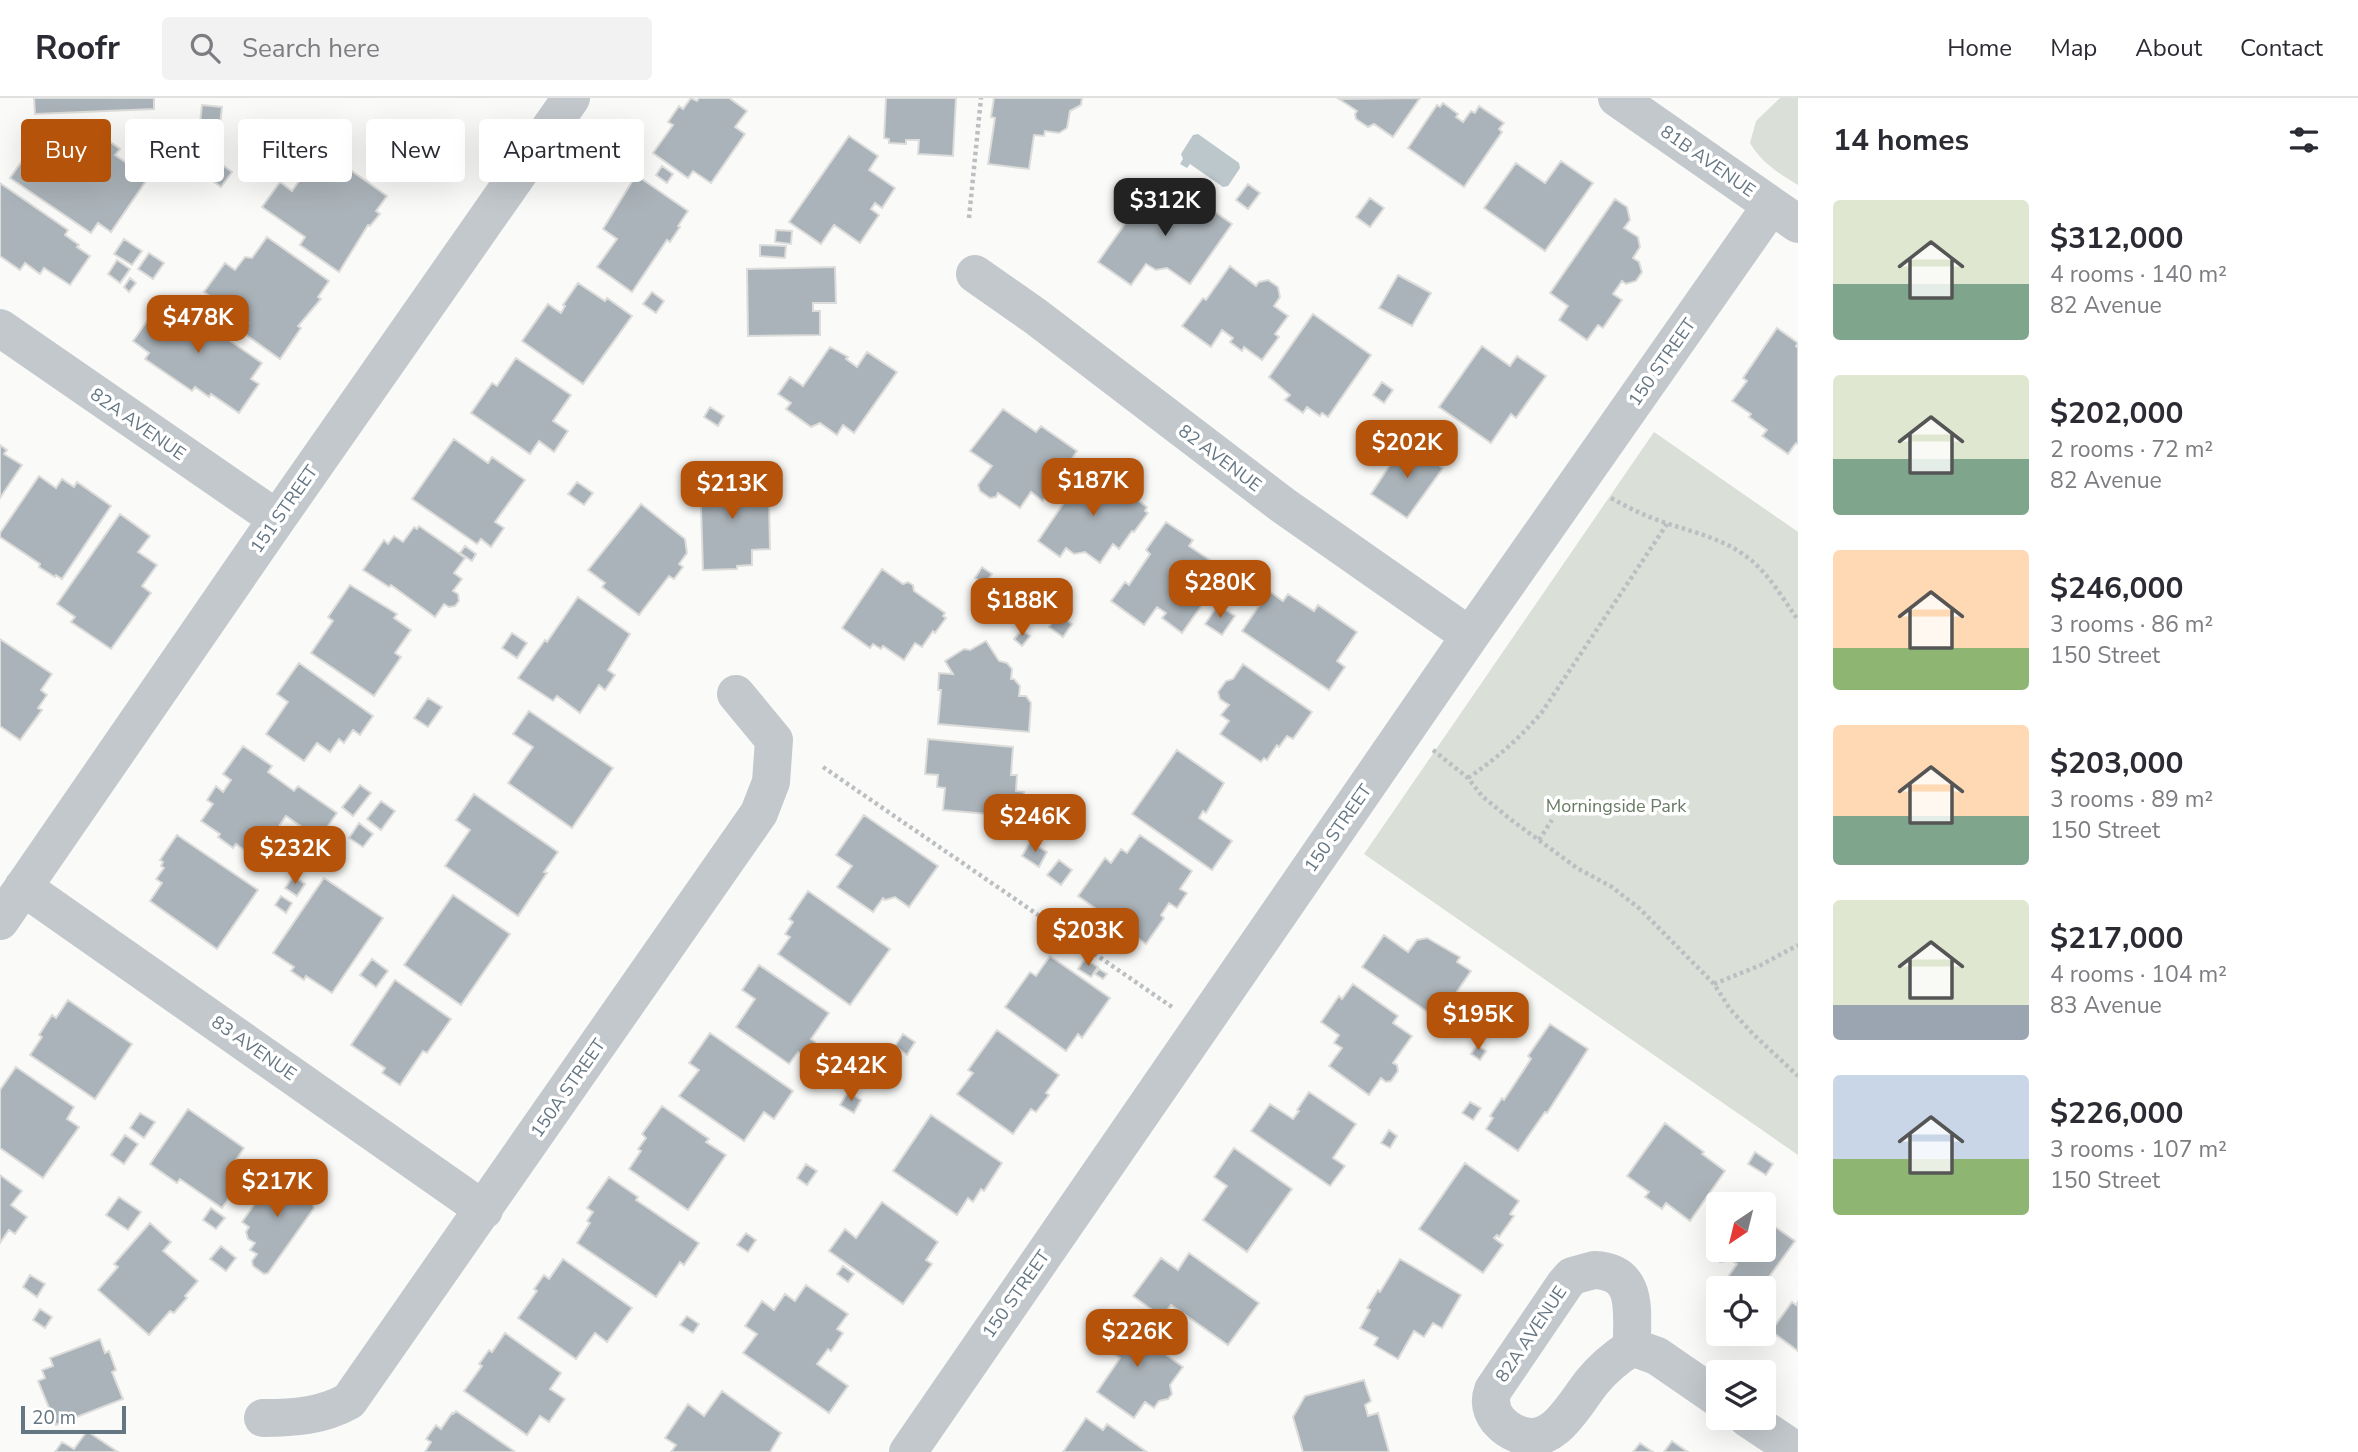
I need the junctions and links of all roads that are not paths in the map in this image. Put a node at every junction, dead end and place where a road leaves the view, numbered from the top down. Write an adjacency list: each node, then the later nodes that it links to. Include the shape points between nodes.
1 (571, 98): 6 (street, 151 STREET)
2 (1617, 98): 3 (street, 81B AVENUE)
3 (1785, 215): 7 (street, 150 STREET)
4 (975, 274): 7 (street, 82 AVENUE, via 1284,506)
5 (0, 328): 6 (street, 82A AVENUE)
6 (277, 519): 9 (street, 151 STREET)
7 (1469, 636): 16 (street, 150 STREET)
8 (736, 694): 11 (street, 150A STREET, via 774,740 771,782 759,813)
9 (23, 887): 10 (street, 151 STREET); 11 (street, 83 AVENUE)
10 (0, 921)
11 (484, 1210): 14 (street, 150A STREET, via 349,1401 313,1415)
12 (1632, 1347): 13 (street, via 1657,1356)
13 (1706, 1390)
14 (263, 1418)
15 (1765, 1430): 17 (street)
16 (908, 1452)
17 (1798, 1452)

